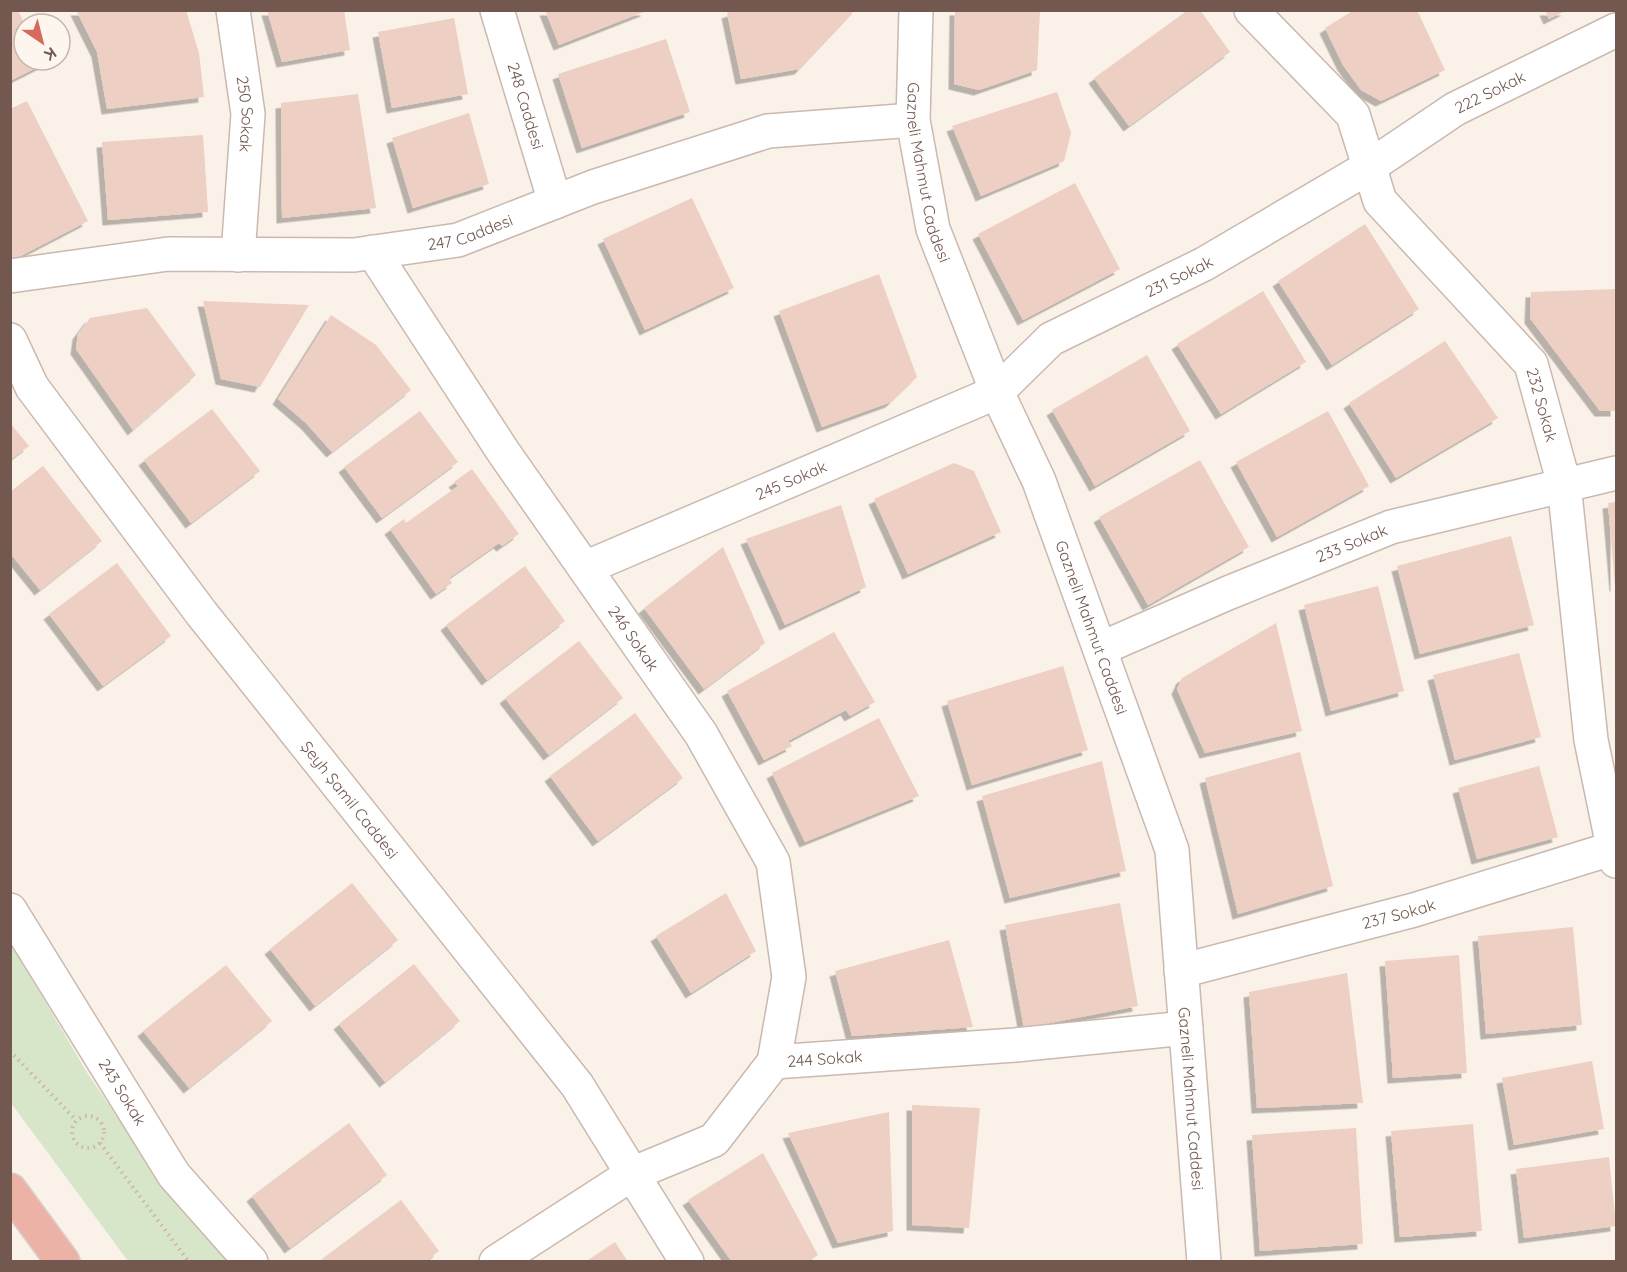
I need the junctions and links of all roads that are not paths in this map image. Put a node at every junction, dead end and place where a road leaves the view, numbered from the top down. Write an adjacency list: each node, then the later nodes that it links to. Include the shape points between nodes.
1 (233, 10): 10 (street, 250 Sokak, via 248,114)
2 (497, 10): 8 (street, 248 Caddesi)
3 (916, 10): 6 (street, Gazneli Mahmut Caddesi)
4 (1251, 10): 7 (street, 232 Sokak, via 1353,116)
5 (1617, 30): 7 (street, 222 Sokak, via 1455,109)
6 (913, 120): 8 (street, 247 Caddesi, via 768,131); 13 (street, Gazneli Mahmut Caddesi, via 933,229)
7 (1369, 167): 13 (street, 231 Sokak, via 1204,264 1051,339); 15 (street, 232 Sokak, via 1380,201 1531,364)
8 (555, 202): 9 (street, 247 Caddesi, via 458,240)
9 (372, 252): 10 (street, 247 Caddesi); 16 (street, 246 Sokak)
10 (238, 255): 11 (street, 247 Caddesi, via 168,254)
11 (10, 276)
12 (10, 340): 23 (street, Şeyh Şamil Caddesi, via 32,387 202,614 576,1085)
13 (997, 392): 16 (street, 245 Sokak); 17 (street, Gazneli Mahmut Caddesi, via 1039,480)
14 (1617, 473): 15 (street, 233 Sokak)
15 (1564, 484): 17 (street, 233 Sokak, via 1391,527 1228,592); 18 (street, 232 Sokak, via 1591,740)
16 (585, 568): 22 (street, 246 Sokak, via 701,734 773,862 789,977)
17 (1100, 649): 20 (street, Gazneli Mahmut Caddesi, via 1172,850)
18 (1615, 855): 20 (street, 237 Sokak)
19 (10, 910): 26 (street, 243 Sokak, via 174,1175)
20 (1181, 971): 21 (street, Gazneli Mahmut Caddesi)
21 (1186, 1028): 22 (street, 244 Sokak); 29 (street, Gazneli Mahmut Caddesi)
22 (774, 1062): 23 (street, 244 Sokak, via 714,1140)
23 (632, 1174): 27 (street, 244 Sokak); 28 (street, Şeyh Şamil Caddesi)
24 (10, 1190): 25 (highway)
25 (63, 1262)
26 (251, 1262)
27 (496, 1262)
28 (687, 1262)
29 (1204, 1262)

